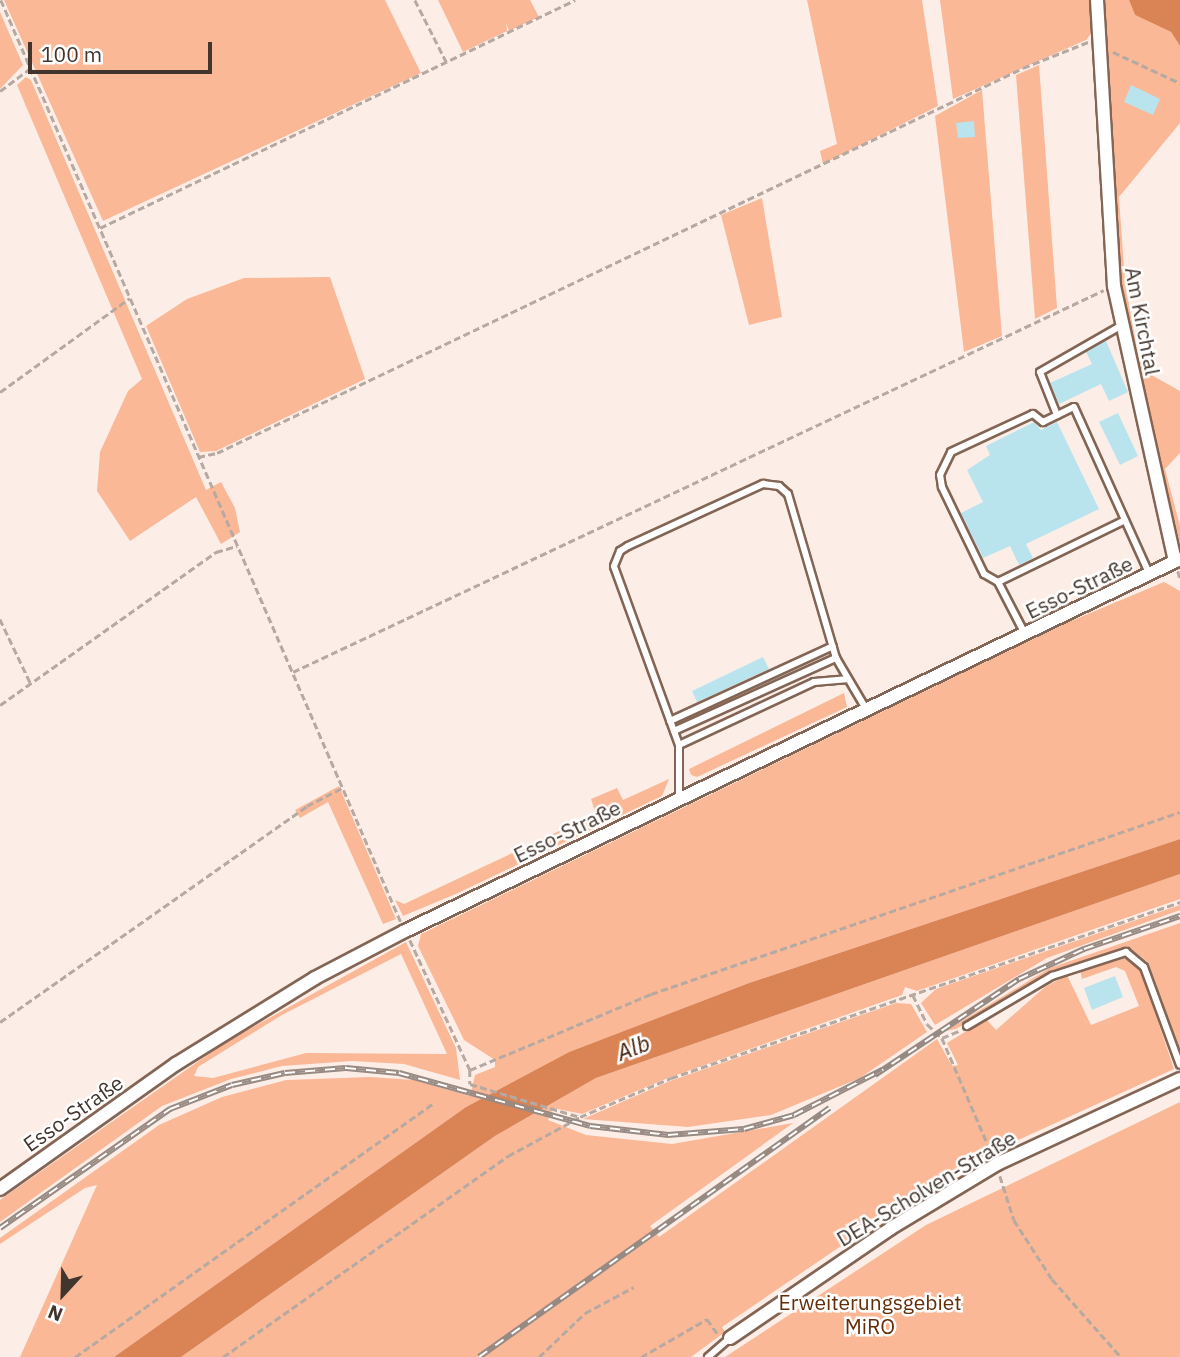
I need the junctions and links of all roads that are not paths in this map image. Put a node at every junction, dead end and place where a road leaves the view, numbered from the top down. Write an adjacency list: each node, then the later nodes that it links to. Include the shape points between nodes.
1 (1097, 0): 2 (street, Am Kirchtal, via 1114,286)
2 (1122, 325): 3 (lane, via 1040,372); 5 (street, Am Kirchtal)
3 (1057, 415): 4 (lane, via 1074,408); 7 (lane, via 1043,422 1033,414 951,452 944,462 942,488 984,574)
4 (1125, 520): 6 (lane); 7 (lane)
5 (1177, 560): 6 (street, Esso-Straße)
6 (1149, 573): 8 (street, Esso-Straße)
7 (998, 582): 8 (lane)
8 (1025, 634): 12 (street, Esso-Straße)
9 (833, 646): 10 (lane); 13 (lane); 13 (lane, via 788,494 779,486 763,484 628,546 616,557 614,566)
10 (836, 658): 11 (lane); 14 (lane)
11 (846, 679): 12 (lane); 15 (lane, via 814,682)
12 (866, 709): 16 (street, Esso-Straße)
13 (670, 721): 14 (lane)
14 (674, 731): 15 (lane)
15 (679, 745): 16 (lane)
16 (679, 799): 20 (street, Esso-Straße, via 405,931 221,1034)
17 (967, 1026): 18 (lane, via 1052,976 1126,952 1144,967)
18 (1180, 1065)
19 (1180, 1079): 21 (street, DEA-Scholven-Straße, via 997,1164 891,1228)
20 (0, 1189)
21 (727, 1340): 22 (lane, DEA-Scholven-Straße)
22 (708, 1357)

